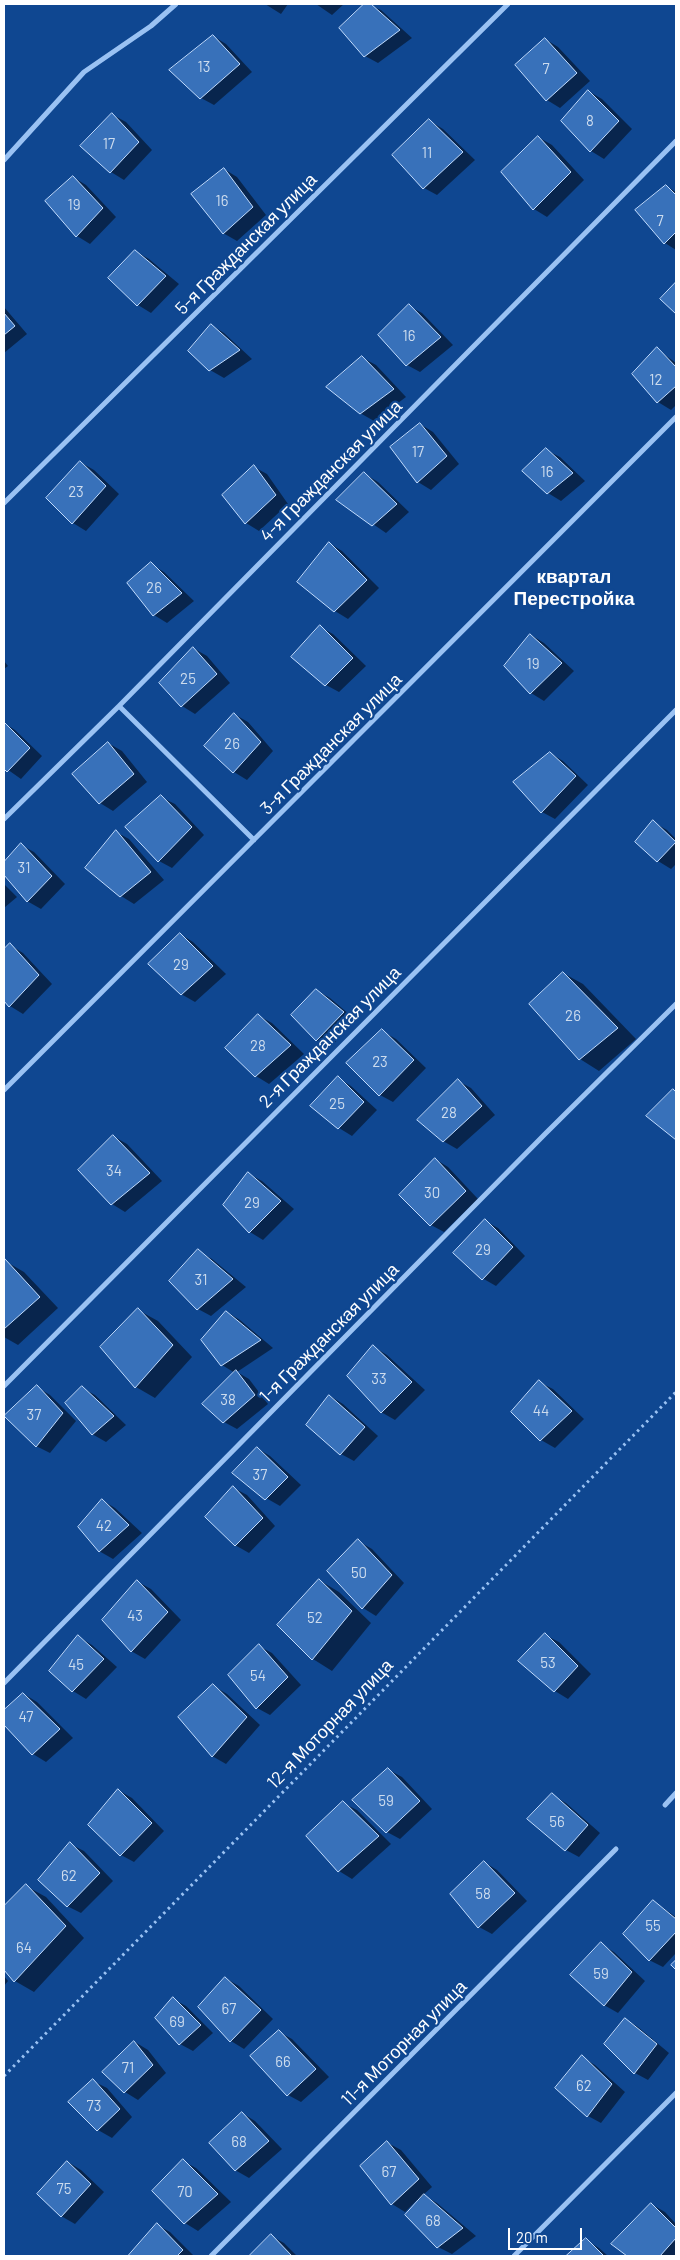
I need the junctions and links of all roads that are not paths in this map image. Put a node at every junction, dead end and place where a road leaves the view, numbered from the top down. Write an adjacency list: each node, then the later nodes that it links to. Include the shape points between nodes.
1 (176, 4): 4 (street, via 151,26 84,72)
2 (508, 4): 6 (street, 5-я Гражданская улица)
3 (676, 141): 7 (street, 4-я Гражданская улица)
4 (4, 160)
5 (676, 417): 10 (street, 3-я Гражданская улица)
6 (4, 503)
7 (119, 706): 9 (street, 4-я Гражданская улица); 10 (street)
8 (676, 710): 13 (street, 2-я Гражданская улица)
9 (4, 819)
10 (254, 840): 12 (street, 3-я Гражданская улица)
11 (676, 1004): 14 (street, 1-я Гражданская улица)
12 (4, 1090)
13 (4, 1386)
14 (4, 1683)
15 (676, 1794): 16 (street)
16 (665, 1805)
17 (616, 1850): 19 (street, 11-я Моторная улица)
18 (676, 2093): 20 (street)
19 (211, 2256)
20 (514, 2256)

